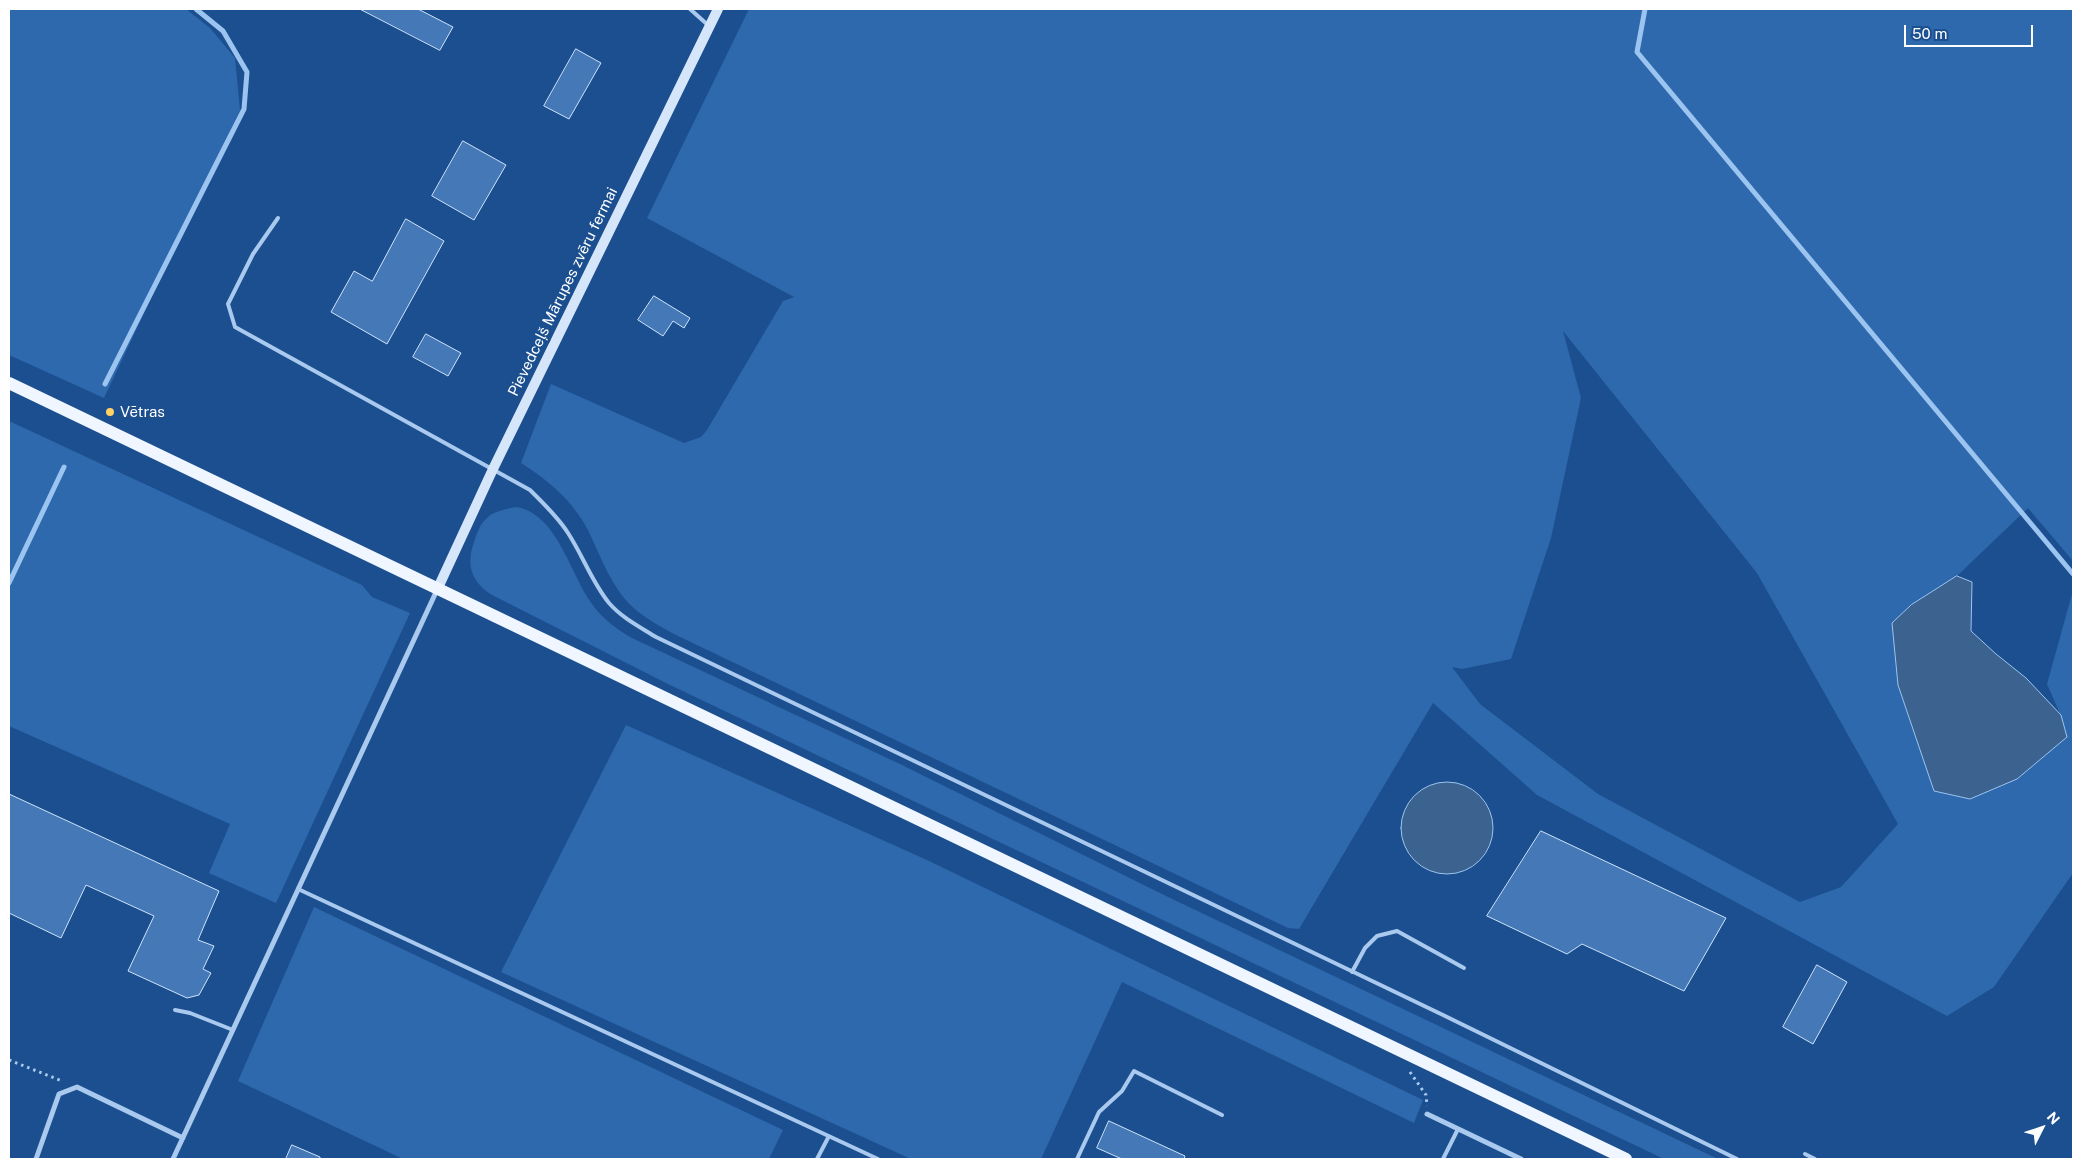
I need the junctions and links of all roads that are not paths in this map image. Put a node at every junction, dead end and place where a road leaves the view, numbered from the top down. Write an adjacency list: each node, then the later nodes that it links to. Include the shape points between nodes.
1 (690, 9): 3 (lane)
2 (718, 9): 3 (street, Pievedceļš Mārupes zvēru fermai)
3 (710, 27): 6 (street, Pievedceļš Mārupes zvēru fermai)
4 (278, 218): 6 (lane, via 253,254 228,304 235,327)
5 (9, 383): 7 (main road)
6 (492, 470): 7 (street, Pievedceļš Mārupes zvēru fermai); 10 (lane, via 530,490 551,510 568,532 596,585 610,604 628,620 656,637)
7 (437, 590): 8 (street); 26 (main road)
8 (298, 889): 12 (street); 16 (lane)
9 (1464, 968): 10 (lane, via 1396,931 1377,936 1365,948)
10 (1352, 972): 27 (lane)
11 (175, 1010): 12 (lane)
12 (233, 1030): 17 (street)
13 (1427, 1114): 15 (street)
14 (1222, 1115): 23 (lane, via 1134,1070 1122,1091 1099,1112)
15 (1458, 1129): 24 (lane); 25 (street)
16 (829, 1136): 21 (lane); 22 (lane)
17 (183, 1138): 19 (street, via 77,1087 59,1094); 20 (street)
18 (1805, 1154): 28 (lane)
19 (36, 1159)
20 (173, 1159)
21 (817, 1159)
22 (878, 1159)
23 (1078, 1159)
24 (1443, 1159)
25 (1521, 1159)
26 (1626, 1159)
27 (1736, 1159)
28 (1815, 1159)

